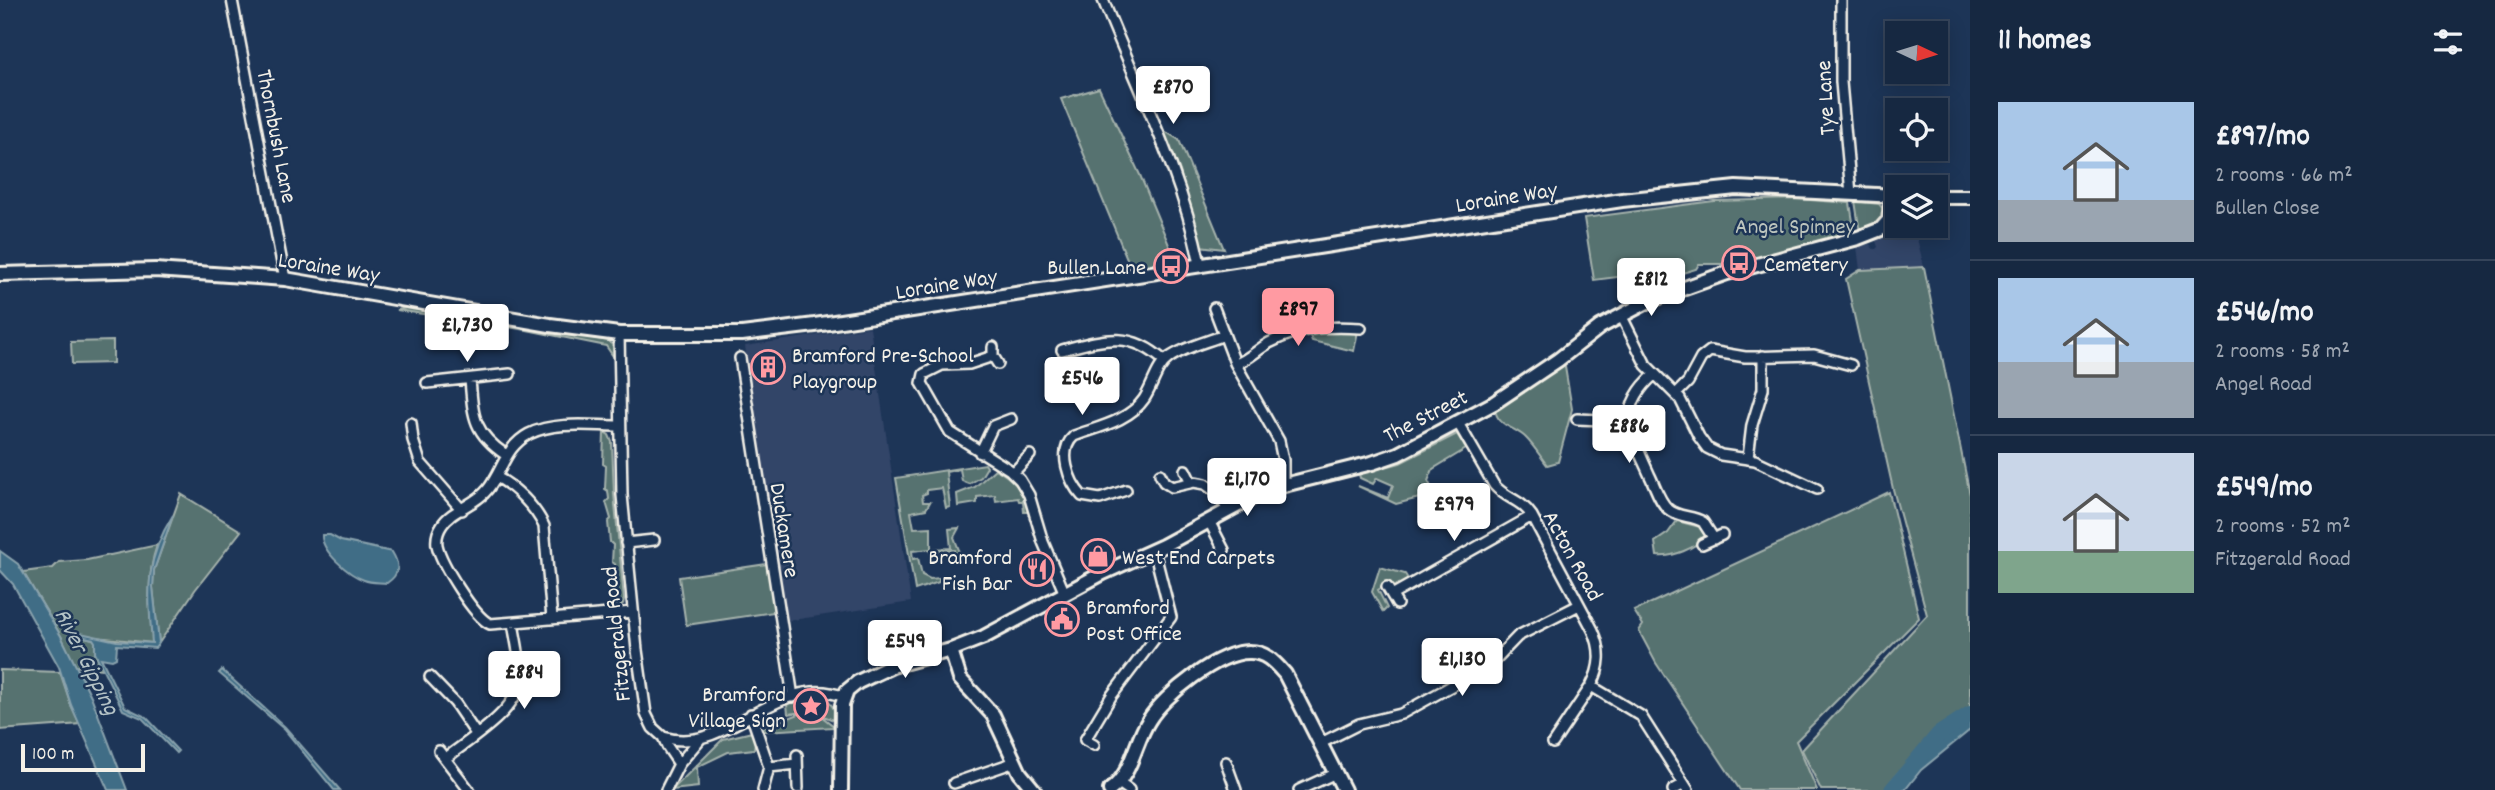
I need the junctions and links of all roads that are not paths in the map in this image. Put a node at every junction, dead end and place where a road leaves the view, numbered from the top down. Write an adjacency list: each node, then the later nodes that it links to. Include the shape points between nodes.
1 (232, 0): 11 (street, Thornbush Lane)
2 (1104, 0): 9 (street, via 1168,152)
3 (1841, 0): 4 (street, Tye Lane, via 1841,82)
4 (1851, 194): 5 (main road, Loraine Way); 9 (main road, Loraine Way, via 1736,188 1635,198)
5 (1885, 196)
6 (1948, 197): 7 (main road)
7 (1970, 197)
8 (1885, 225): 13 (main road, The Street, via 1869,234 1663,295)
9 (1200, 264): 15 (main road, Loraine Way, via 787,329)
10 (0, 274): 11 (main road, Loraine Way, via 155,270)
11 (285, 279): 15 (main road, Loraine Way)
12 (1214, 308): 16 (street)
13 (1620, 316): 27 (street); 35 (main road, The Street)
14 (1362, 328): 22 (street, via 1326,326 1298,332)
15 (619, 334): 36 (street, Fitzgerald Road)
16 (1224, 335): 21 (street); 22 (street)
17 (1062, 350): 21 (street, via 1121,339 1141,344)
18 (995, 356): 37 (street, via 970,364 938,366 922,379 950,432)
19 (1763, 356): 23 (street, via 1814,355); 30 (street, via 1708,352); 40 (street, via 1763,389)
20 (740, 358): 25 (street, Duckamere)
21 (1164, 361): 48 (street, via 1132,412 1074,436 1066,446 1065,460 1073,484 1083,496 1100,499)
22 (1236, 364): 46 (street, via 1276,434 1283,454)
23 (1851, 365)
24 (753, 368): 25 (street)
25 (742, 370): 67 (street, Duckamere)
26 (510, 374): 28 (street)
27 (1654, 374): 30 (street); 33 (street, via 1635,397)
28 (470, 379): 29 (street); 38 (street, via 479,431)
29 (426, 383)
30 (1676, 394): 40 (street, via 1707,448)
31 (1011, 419): 37 (street, via 993,426)
32 (1577, 419): 33 (street)
33 (1629, 421): 55 (street, via 1631,435 1665,505 1676,514 1703,522 1718,537)
34 (411, 423): 50 (street, via 420,462)
35 (1458, 423): 46 (main road, The Street, via 1392,456); 51 (street, Acton Road, via 1494,485)
36 (619, 426): 38 (street, via 545,428 525,436); 54 (street, Fitzgerald Road)
37 (980, 453): 42 (street)
38 (506, 455): 44 (street)
39 (1030, 455): 42 (street)
40 (1748, 458): 47 (street)
41 (1185, 470): 45 (street)
42 (1013, 473): 58 (street, via 1029,495)
43 (1160, 474): 45 (street, via 1172,487)
44 (496, 477): 50 (street, via 484,494); 62 (street, via 542,521)
45 (1191, 482): 49 (street, via 1212,488)
46 (1283, 484): 49 (main road, The Street)
47 (1817, 489)
48 (1126, 490)
49 (1228, 509): 52 (main road, The Street)
50 (463, 510): 63 (street, via 439,529 439,552 478,617 490,624)
51 (1532, 516): 59 (street); 60 (street, Acton Road)
52 (1209, 521): 56 (main road, The Street); 57 (street)
53 (654, 540): 54 (street, Fitzgerald Road)
54 (626, 543): 61 (street, Fitzgerald Road)
55 (1702, 544)
56 (1154, 550): 58 (main road, The Street); 75 (street, via 1171,617 1112,695 1085,740)
57 (1224, 550)
58 (1065, 594): 64 (main road, The Street)
59 (1392, 596)
60 (1579, 605): 66 (street, Acton Road, via 1599,646 1599,666); 74 (street, via 1518,636 1491,664 1401,715 1355,726)
61 (633, 612): 62 (street); 71 (street, Fitzgerald Road, via 646,714)
62 (552, 619): 63 (street)
63 (513, 623): 70 (street, via 518,690 509,706)
64 (951, 650): 68 (main road, via 878,672 853,685); 76 (main road, via 960,679 993,715)
65 (430, 677): 70 (street)
66 (1591, 685): 73 (street, Acton Road); 82 (street, via 1641,716)
67 (793, 697): 68 (street, via 821,690); 69 (street)
68 (844, 697): 88 (main road)
69 (751, 714): 72 (street); 79 (street)
70 (476, 734): 85 (street, via 442,755)
71 (663, 737): 72 (street, via 680,741); 78 (street, Fitzgerald Road)
72 (701, 738): 78 (street)
73 (1553, 743)
74 (1319, 744): 80 (main road); 83 (main road, via 1275,662 1250,652 1234,654 1161,704 1148,721)
75 (1094, 745)
76 (1015, 762): 81 (street); 89 (main road)
77 (1226, 762): 90 (street)
78 (679, 764): 86 (street)
79 (769, 767): 84 (street, via 797,760); 87 (street)
80 (1336, 773): 91 (street); 92 (main road)
81 (954, 783)
82 (1686, 787): 93 (street)
83 (1119, 788)
84 (799, 789)
85 (470, 790)
86 (666, 790)
87 (763, 790)
88 (841, 790)
89 (1034, 790)
90 (1236, 790)
91 (1299, 790)
92 (1344, 790)
93 (1673, 790)

